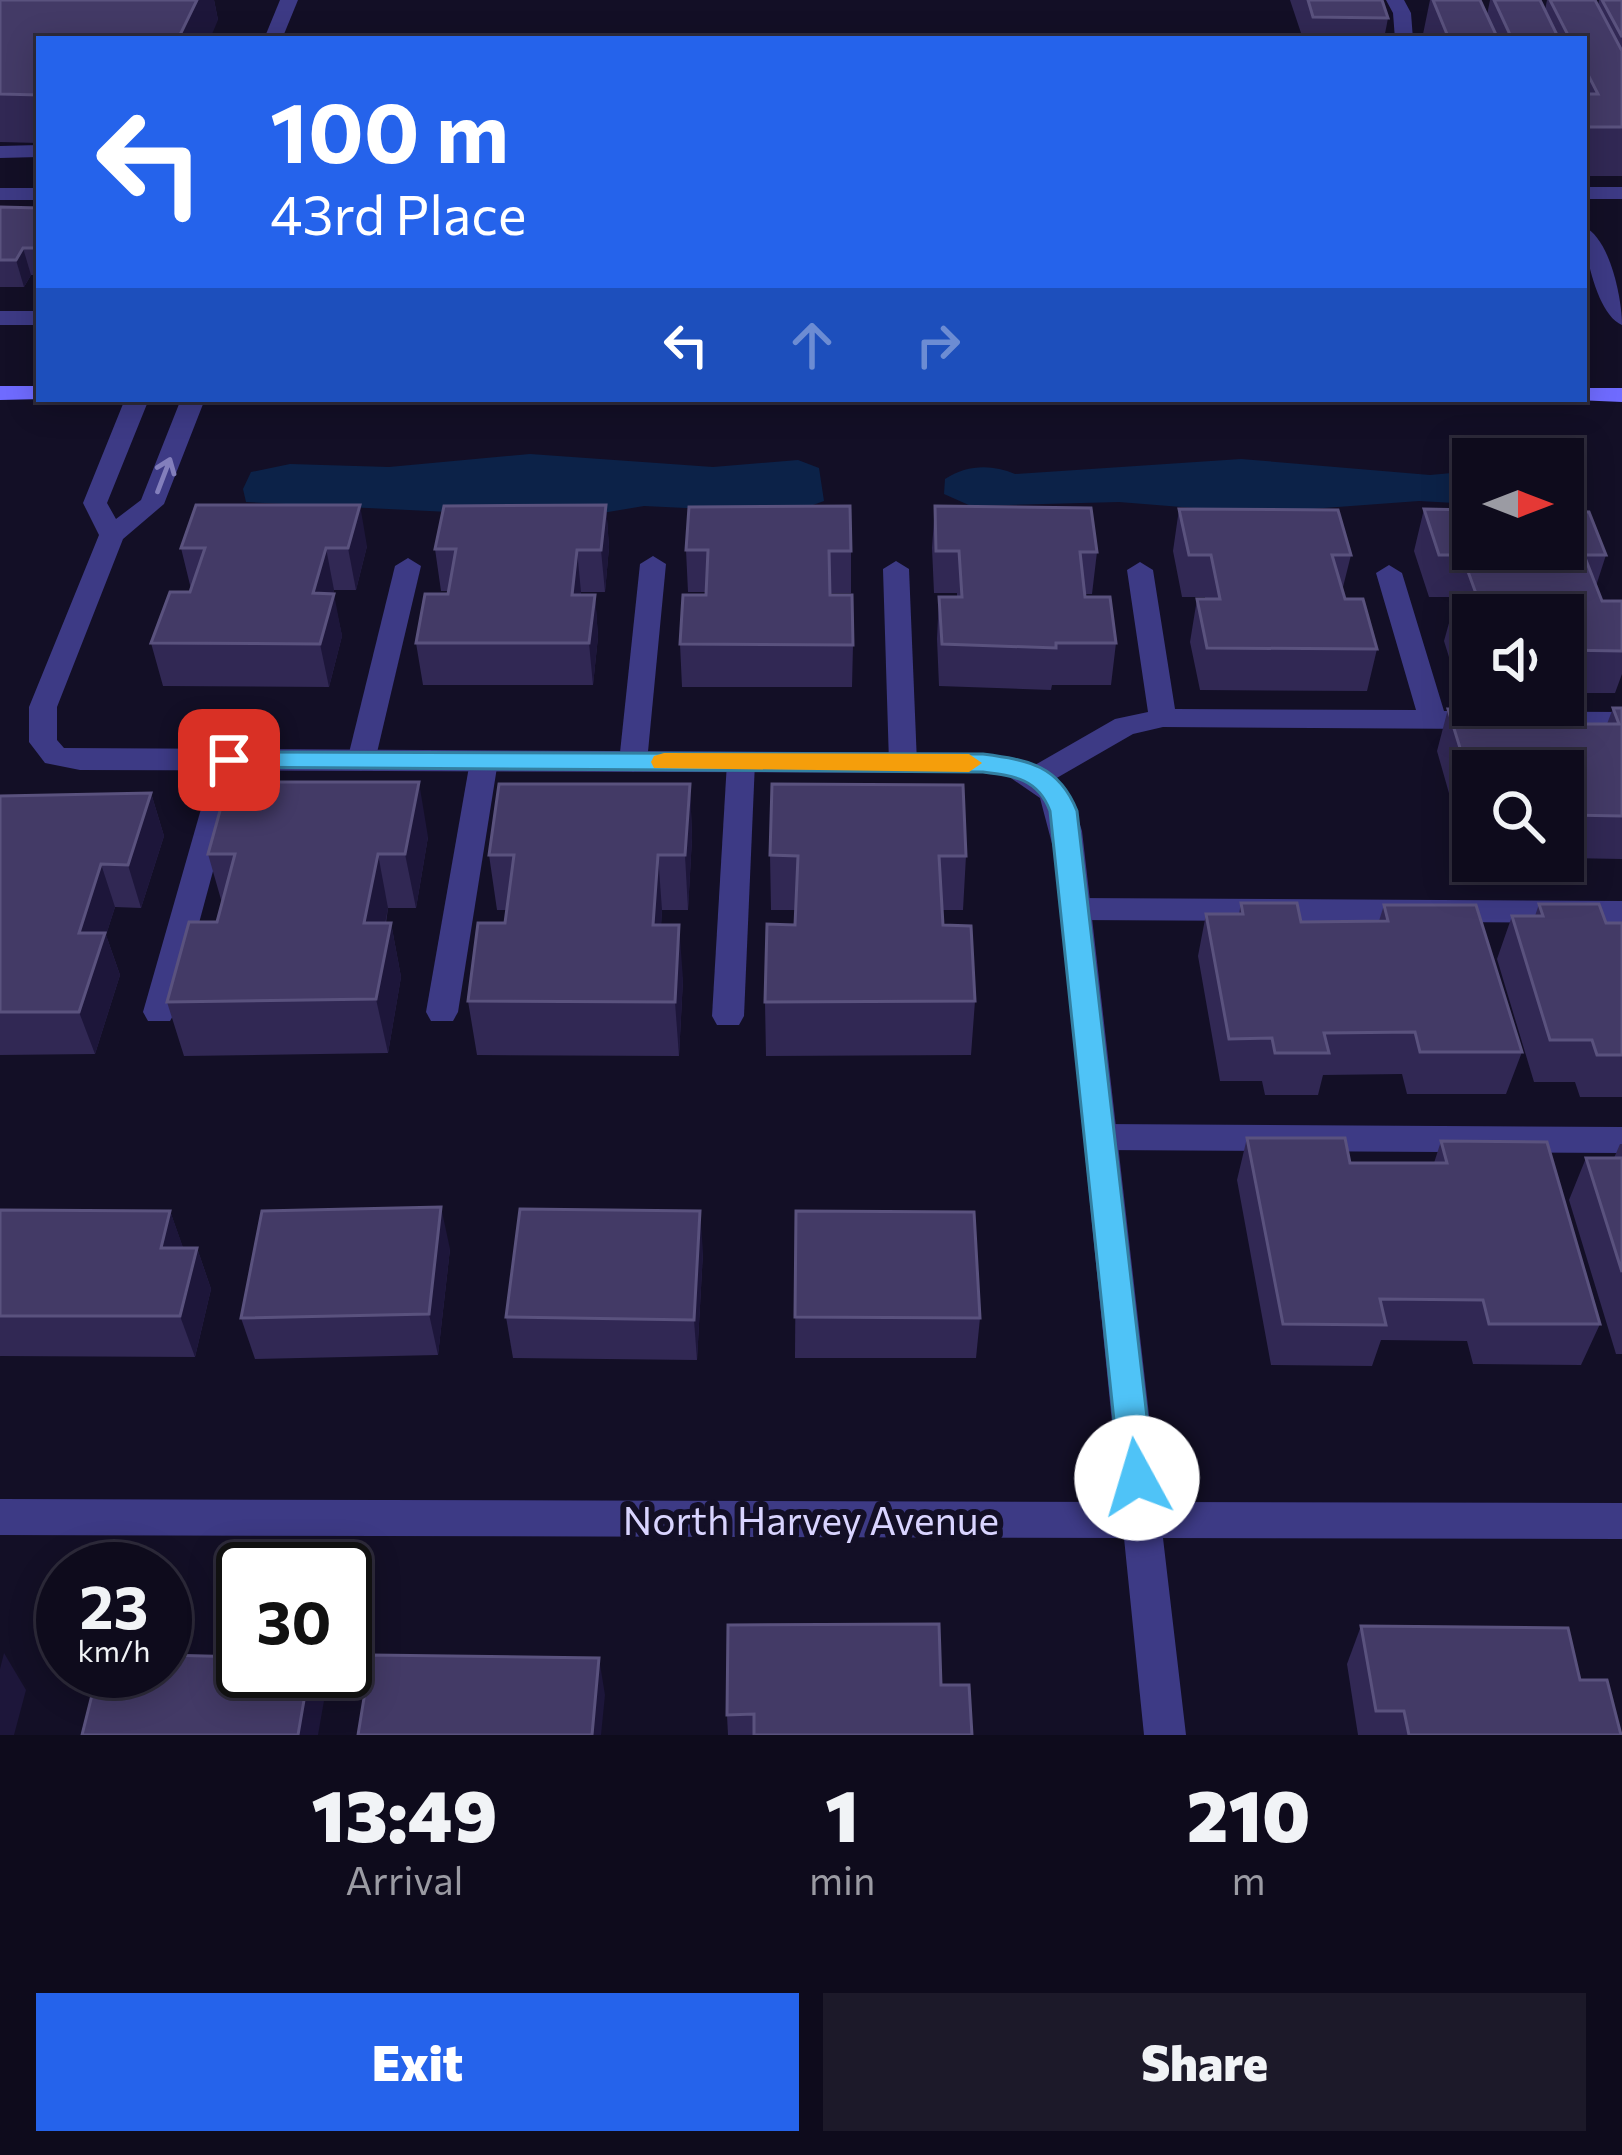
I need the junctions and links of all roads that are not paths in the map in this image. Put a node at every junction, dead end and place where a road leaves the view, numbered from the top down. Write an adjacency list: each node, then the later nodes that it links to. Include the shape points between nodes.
1 (290, 0): 3 (street)
2 (1395, 0): 4 (street)
3 (274, 36)
4 (1404, 36)
5 (0, 152): 6 (street)
6 (36, 152)
7 (1587, 193): 8 (street)
8 (1622, 193)
9 (0, 194): 10 (street)
10 (36, 194)
11 (1587, 240): 14 (street)
12 (0, 318): 13 (street)
13 (36, 318)
14 (1622, 318)
15 (0, 393): 16 (street)
16 (36, 393)
17 (1587, 395): 18 (street)
18 (1622, 395)
19 (136, 402): 21 (street, via 95,503)
20 (192, 402): 21 (street, one-way to 20, via 152,504)
21 (112, 536): 30 (street, via 43,707 43,742 56,755 80,760)
22 (653, 564): 33 (street)
23 (408, 566): 31 (street)
24 (896, 569): 35 (street)
25 (1140, 570): 27 (street)
26 (1389, 573): 28 (street)
27 (1163, 718): 28 (street); 36 (street, via 1125,726)
28 (1433, 720): 29 (street)
29 (1622, 721)
30 (229, 760): 31 (street); 39 (street)
31 (361, 761): 32 (street)
32 (484, 761): 33 (street); 40 (street)
33 (633, 762): 34 (street)
34 (741, 762): 35 (street); 41 (street)
35 (902, 763): 36 (street, via 1006,764)
36 (1038, 776): 37 (street, via 1064,811)
37 (1075, 909): 38 (street); 42 (street)
38 (1622, 912)
39 (159, 1012)
40 (442, 1012)
41 (728, 1016)
42 (1100, 1137): 43 (street); 45 (street)
43 (1622, 1139)
44 (0, 1517): 45 (street, North Harvey Avenue)
45 (1142, 1520): 46 (street, North Harvey Avenue); 47 (street)
46 (1622, 1521)
47 (1166, 1735)

